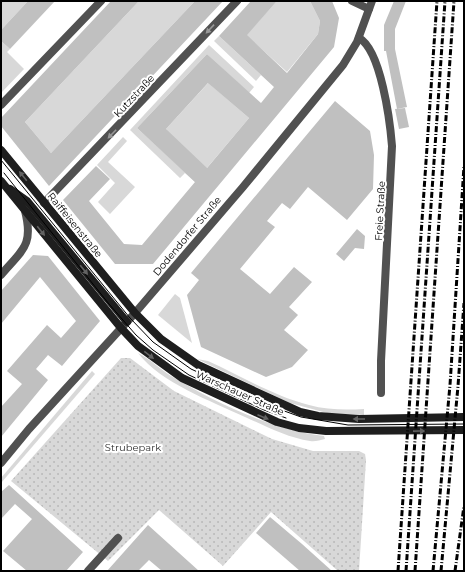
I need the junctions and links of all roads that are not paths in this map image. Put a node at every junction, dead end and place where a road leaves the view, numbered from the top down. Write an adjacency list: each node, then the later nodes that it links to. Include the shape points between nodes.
1 (101, 1): 7 (street)
2 (237, 1): 10 (street, Kutzstraße, one-way to 10)
3 (352, 1): 5 (street)
4 (372, 1): 5 (street)
5 (369, 9): 6 (street, Dodendorfer Straße)
6 (359, 38): 13 (street, Dodendorfer Straße, via 343,65); 16 (street, Freie Straße, via 370,48 376,64 390,125 392,146)
7 (1, 106)
8 (1, 150): 10 (main road, Raiffeisenstraße, one-way to 8)
9 (3, 183): 11 (main road); 14 (main road, one-way to 14, via 27,201)
10 (44, 203): 13 (main road, Raiffeisenstraße)
11 (25, 211): 12 (street, via 29,230 28,242); 15 (main road, one-way to 15)
12 (1, 275)
13 (134, 313): 14 (street, Dodendorfer Straße); 17 (main road, Warschauer Straße, one-way to 13, via 359,419 300,412 198,365 161,339)
14 (127, 322): 15 (street, Dodendorfer Straße)
15 (121, 328): 18 (main road, Warschauer Straße, one-way to 18, via 138,346 182,378 261,416 282,423 326,431); 19 (street, Dodendorfer Straße)
16 (381, 393)
17 (464, 417)
18 (464, 430)
19 (2, 459)
20 (118, 538): 21 (street)
21 (88, 571)

